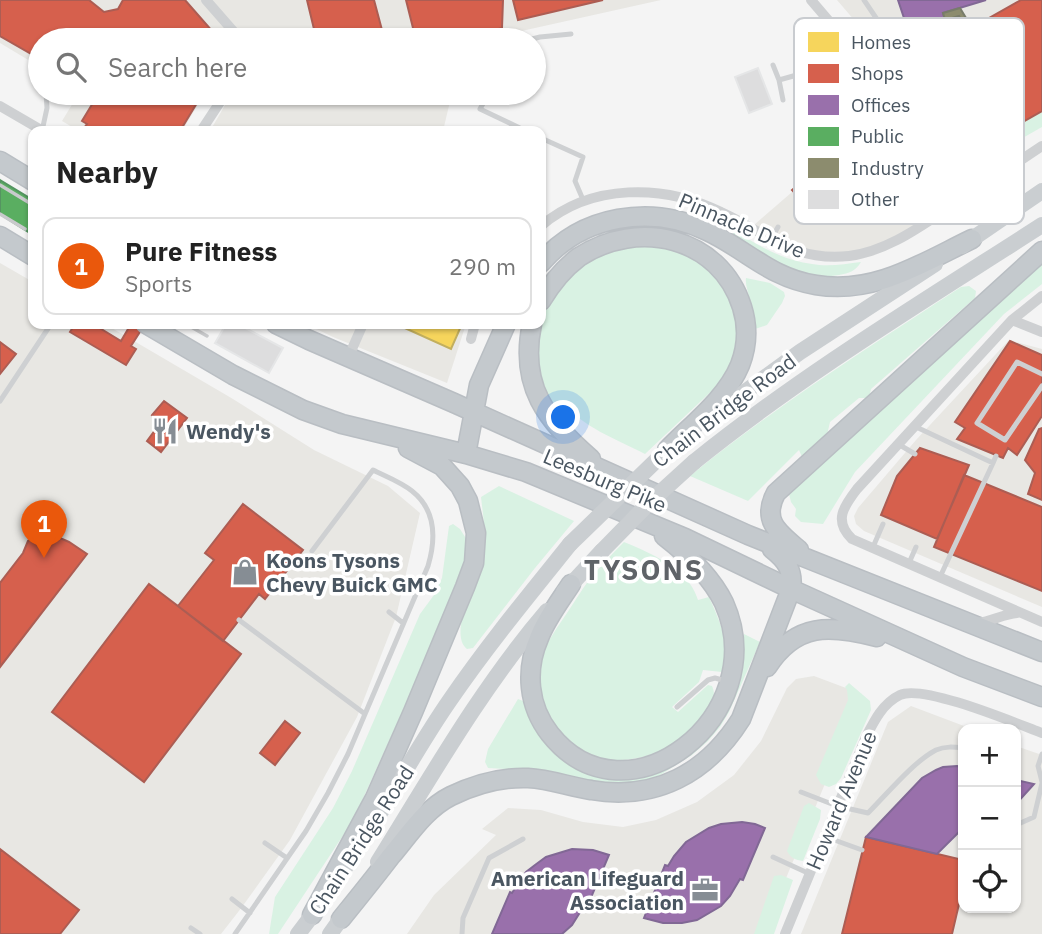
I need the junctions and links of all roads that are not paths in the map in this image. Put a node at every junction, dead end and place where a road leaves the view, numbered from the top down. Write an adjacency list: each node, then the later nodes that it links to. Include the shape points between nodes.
1 (206, 0): 6 (street)
2 (811, 0): 4 (street)
3 (864, 0): 5 (lane)
4 (826, 18)
5 (876, 18)
6 (230, 28)
7 (571, 34): 8 (lane)
8 (546, 36)
9 (773, 65): 11 (lane)
10 (794, 76): 11 (lane)
11 (779, 80): 12 (lane)
12 (783, 100)
13 (47, 105): 18 (lane)
14 (218, 105): 19 (street)
15 (483, 105): 20 (lane, via 481,109)
16 (0, 106): 17 (street)
17 (34, 126)
18 (43, 126)
19 (204, 126)
20 (516, 126)
21 (546, 140): 27 (lane, via 583,157 575,181)
22 (1042, 146): 23 (street, Pinnacle Drive)
23 (1024, 158)
24 (0, 160): 25 (highway)
25 (28, 178)
26 (1042, 191): 28 (main road, Chain Bridge Road)
27 (584, 202): 29 (street, Pinnacle Drive); 34 (street, Pinnacle Drive, via 630,191 667,194 722,212)
28 (1024, 203)
29 (546, 223)
30 (923, 224): 34 (street, Pinnacle Drive, via 871,251 850,256 794,251)
31 (994, 224): 35 (main road, Chain Bridge Road)
32 (1042, 225): 75 (main road, Chain Bridge Road, bridge, via 798,383 734,430 643,509)
33 (778, 227): 34 (lane)
34 (771, 239)
35 (972, 239): 39 (highway, via 895,276 869,285 840,287 792,279 709,232 652,216 611,220 575,234); 60 (main road, Chain Bridge Road, via 800,352)
36 (2, 240): 38 (highway)
37 (1042, 251): 72 (highway, via 776,493 771,521)
38 (28, 253)
39 (546, 258)
40 (546, 292): 60 (highway, via 579,258 615,241 634,238 676,241 698,251 730,281 744,314 746,334 739,366 718,399)
41 (1042, 296): 42 (street)
42 (1012, 320): 50 (street); 57 (street)
43 (48, 329): 55 (lane)
44 (155, 329): 58 (highway, Leesburg Pike, via 303,410)
45 (287, 329): 52 (highway, Leesburg Pike)
46 (361, 329): 52 (street)
47 (474, 329): 51 (street)
48 (504, 329): 56 (highway)
49 (531, 329): 65 (highway, via 528,358 537,395 556,426)
50 (1042, 332)
51 (471, 339)
52 (348, 358): 56 (highway, Leesburg Pike)
53 (1042, 374): 54 (lane, via 1017,362 977,423 1004,440)
54 (1042, 386)
55 (0, 401)
56 (474, 412): 61 (highway); 65 (highway, Leesburg Pike)
57 (914, 426): 59 (street); 64 (lane)
58 (383, 435): 61 (highway, Leesburg Pike); 106 (highway, via 436,462 455,479 473,517 476,550 465,587 384,778)
59 (898, 444): 62 (lane); 70 (street, via 857,489 842,514 845,532)
60 (667, 450): 106 (main road, Chain Bridge Road, bridge, via 570,544 486,650)
61 (466, 454): 66 (highway, Leesburg Pike, via 526,472)
62 (915, 454)
63 (996, 456): 64 (lane)
64 (993, 463): 74 (lane)
65 (607, 471): 68 (highway, Leesburg Pike)
66 (645, 521): 76 (highway, Leesburg Pike); 85 (highway, via 696,564 724,603 734,641)
67 (883, 524): 70 (lane)
68 (748, 535): 72 (highway, Leesburg Pike); 76 (highway, via 783,558 791,571)
69 (916, 547): 73 (lane)
70 (873, 548): 73 (street)
71 (312, 551): 81 (lane, via 373,470 412,491 431,519 433,548)
72 (813, 561): 82 (highway, Leesburg Pike)
73 (909, 564): 74 (street)
74 (940, 577): 78 (street)
75 (571, 584): 85 (highway, via 538,639 530,676 543,725 564,750 606,769 656,763 702,732); 107 (main road, Chain Bridge Road, via 483,695)
76 (791, 589): 83 (highway, Leesburg Pike); 86 (highway)
77 (389, 612): 81 (lane)
78 (1021, 613): 80 (street); 82 (street)
79 (239, 620): 89 (lane)
80 (1042, 622)
81 (403, 623): 89 (lane)
82 (967, 623): 84 (highway, Leesburg Pike)
83 (915, 646): 86 (highway, via 842,629 812,631 779,652); 87 (highway, Leesburg Pike)
84 (1042, 652)
85 (730, 682): 88 (lane, via 708,680)
86 (754, 688): 107 (highway, via 741,719 718,752 669,783 616,792 551,780 509,779 449,798 421,819)
87 (1042, 697)
88 (677, 708)
89 (365, 714): 102 (lane, via 328,793)
90 (1042, 733): 95 (street, Howard Avenue, via 930,694 902,694 878,715)
91 (958, 748): 95 (lane, via 938,749 919,761 868,813)
92 (1042, 754): 93 (lane, via 1038,766)
93 (1042, 782): 96 (lane, via 1034,817)
94 (801, 792): 95 (lane)
95 (837, 806): 97 (street, Howard Avenue)
96 (1021, 823)
97 (825, 836): 100 (lane); 103 (street, Howard Avenue)
98 (523, 839): 113 (lane, via 489,858 463,918)
99 (265, 843): 102 (lane)
100 (862, 850)
101 (773, 857): 103 (lane)
102 (287, 858): 105 (lane)
103 (810, 874): 114 (street, Howard Avenue)
104 (232, 899): 105 (lane)
105 (250, 913): 110 (lane)
106 (312, 915): 111 (main road, Chain Bridge Road)
107 (341, 919): 112 (main road, Chain Bridge Road)
108 (191, 928): 109 (lane)
109 (200, 934)
110 (235, 934)
111 (298, 934)
112 (330, 934)
113 (462, 934)
114 (785, 934)

